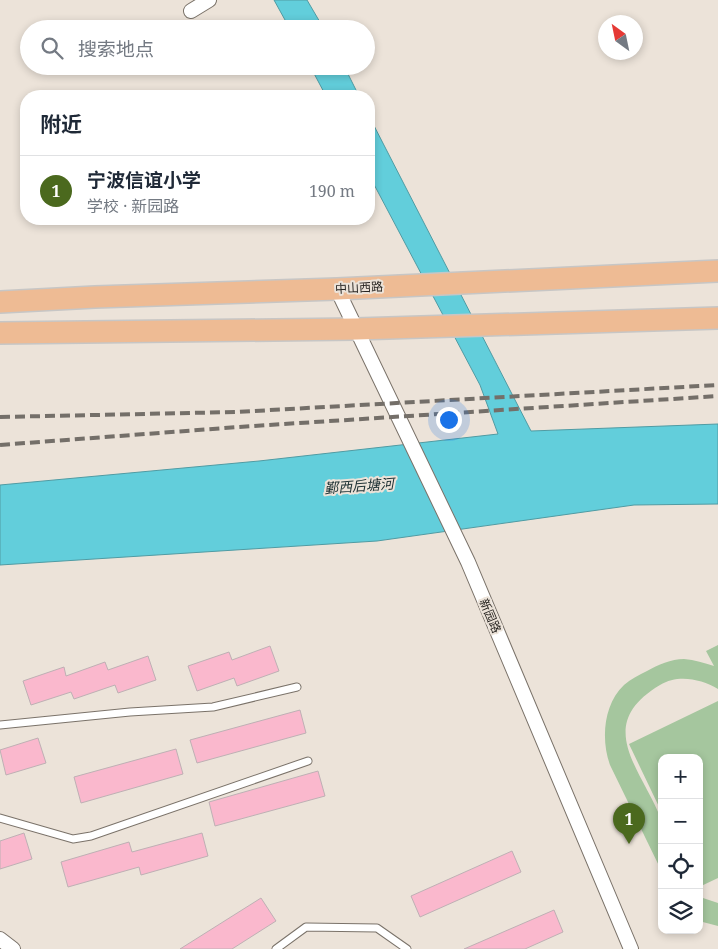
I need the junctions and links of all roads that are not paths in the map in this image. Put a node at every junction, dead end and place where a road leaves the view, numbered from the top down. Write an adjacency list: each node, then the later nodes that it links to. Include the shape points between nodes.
1 (210, 0): 2 (street)
2 (191, 11)
3 (718, 271): 4 (main road, 中山西路)
4 (337, 289): 5 (main road, 中山西路); 7 (street, 新园路)
5 (0, 302)
6 (718, 318): 7 (main road)
7 (356, 329): 8 (main road); 17 (street, 新园路, via 468,562)
8 (0, 333)
9 (297, 687): 10 (lane, via 213,707)
10 (0, 725)
11 (308, 760): 12 (lane, via 91,836 73,839)
12 (0, 818)
13 (0, 939): 14 (street)
14 (13, 949)
15 (276, 949): 16 (lane, via 306,927 377,928)
16 (407, 949)
17 (632, 949)

